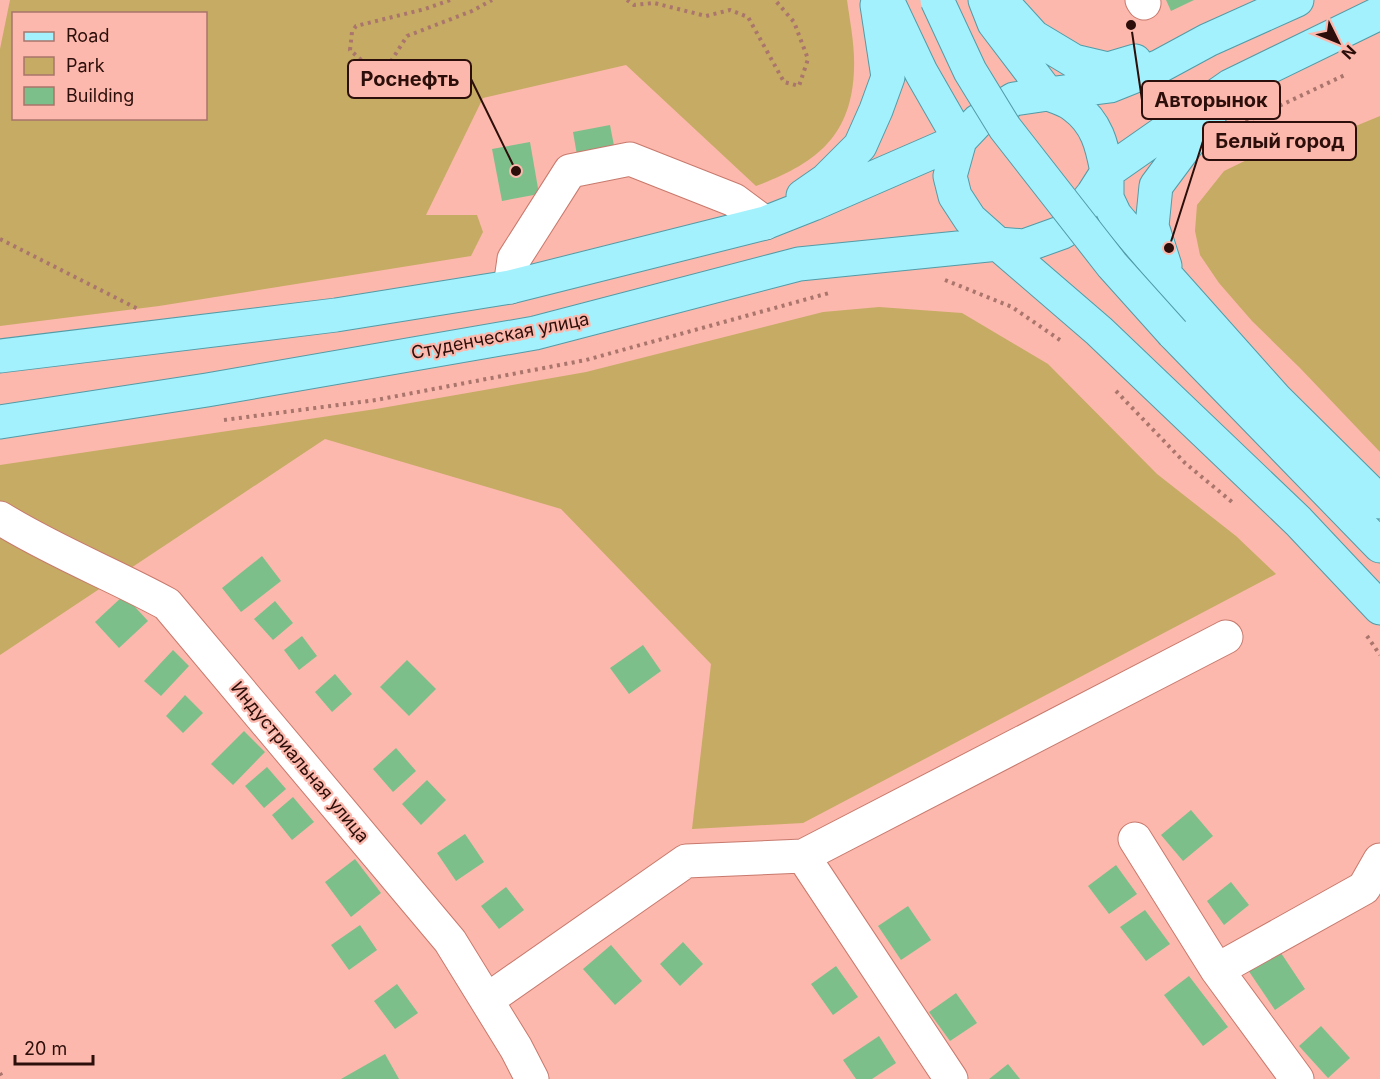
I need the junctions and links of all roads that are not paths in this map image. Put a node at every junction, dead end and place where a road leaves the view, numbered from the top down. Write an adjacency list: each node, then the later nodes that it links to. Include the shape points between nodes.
1 (876, 0): 13 (main road, via 888,77 860,146 826,180)
2 (886, 0): 11 (main road)
3 (937, 0): 21 (main road, bridge, via 970,71 1005,128 1112,266)
4 (985, 0): 10 (main road, via 994,23)
5 (1001, 0): 8 (main road, via 1034,37 1074,61 1108,69)
6 (1297, 0): 8 (main road)
7 (1380, 13): 9 (main road)
8 (1208, 40): 10 (main road, via 1160,66 1110,86)
9 (1230, 86): 12 (main road); 15 (main road, via 1156,186 1152,226)
10 (1048, 94): 11 (main road, via 1014,99 978,121); 12 (main road, via 1073,105 1085,117 1101,140)
11 (960, 140): 13 (main road); 14 (main road, via 950,176 955,196 970,219)
12 (1107, 172): 14 (main road, via 1063,232 1024,246); 15 (main road, via 1107,198 1115,216)
13 (765, 222): 16 (main road); 16 (street, via 734,200 630,159 570,171 514,259)
14 (998, 244): 18 (main road, Студенческая улица, via 799,264 535,333); 22 (main road, via 1100,331 1298,521)
15 (1169, 279): 19 (main road, via 1276,399)
16 (510, 287): 17 (main road, via 336,315)
17 (13, 354)
18 (0, 422)
19 (1380, 502)
20 (0, 518): 28 (street, Индустриальная улица, via 30,537 167,604 450,941)
21 (1380, 546)
22 (1373, 621)
23 (1226, 637): 25 (street)
24 (1135, 838): 27 (street)
25 (803, 856): 28 (street, via 686,861); 30 (street)
26 (1380, 860): 27 (street, via 1364,888)
27 (1217, 970): 31 (street)
28 (487, 1000): 29 (street, Индустриальная улица)
29 (532, 1079)
30 (951, 1079)
31 (1297, 1079)

